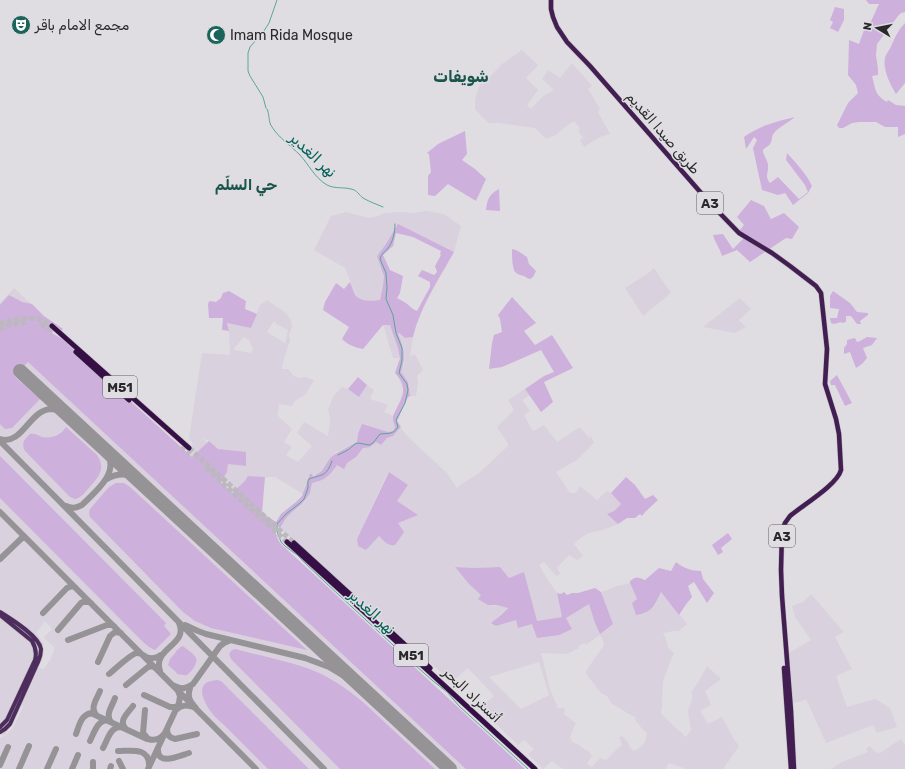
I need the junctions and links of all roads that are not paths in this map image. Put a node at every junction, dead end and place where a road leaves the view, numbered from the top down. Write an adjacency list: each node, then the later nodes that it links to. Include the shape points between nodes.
1 (551, 0): 6 (highway, طريق صيدا القديم / A3, via 557,27 567,42 709,202 740,233 816,286 822,296 827,349 825,384 839,434 841,470 840,475 831,484 790,516 783,525)
2 (182, 446): 3 (highway, M51, via 51,328)
3 (189, 448)
4 (286, 542): 10 (highway, أتستراد البحر / M51)
5 (294, 543): 11 (highway, أتستراد البحر / M51)
6 (782, 596): 12 (highway, A3); 13 (highway, A3)
7 (0, 613): 8 (main road, via 32,641 36,654 7,720); 9 (main road, via 35,639 40,645 41,653 10,724)
8 (0, 727)
9 (0, 732)
10 (535, 769)
11 (540, 769)
12 (791, 769)
13 (794, 769)

